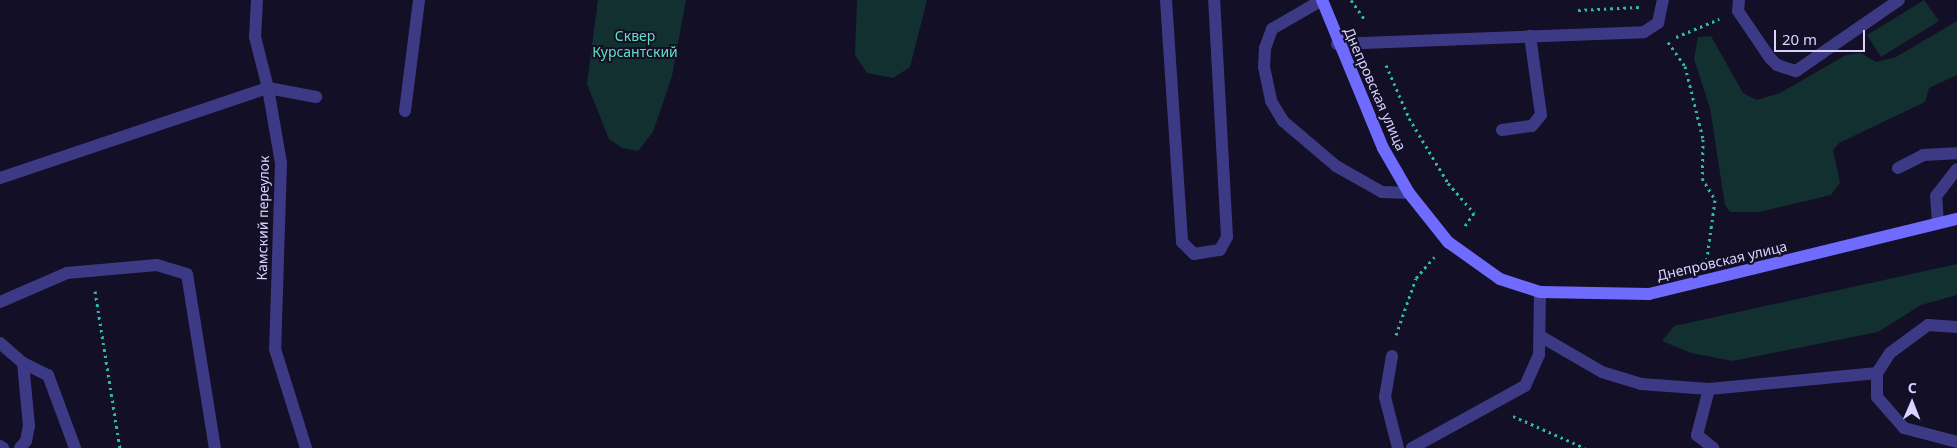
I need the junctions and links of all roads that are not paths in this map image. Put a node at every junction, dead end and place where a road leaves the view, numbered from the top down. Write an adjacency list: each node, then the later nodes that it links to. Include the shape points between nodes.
1 (257, 0): 11 (lane, Камский переулок, via 255,37)
2 (419, 0): 13 (lane)
3 (1166, 0): 4 (lane, via 1182,242 1194,254 1220,250 1227,237)
4 (1214, 0)
5 (1322, 0): 10 (main road, Днепровская улица); 19 (lane, via 1272,29 1265,48 1264,67 1271,101 1283,121 1336,166 1382,192)
6 (1663, 0): 9 (lane, via 1658,22 1644,32)
7 (1899, 0): 8 (lane, via 1796,71 1777,65)
8 (1738, 6)
9 (1530, 36): 10 (lane); 14 (lane, via 1541,115 1532,126)
10 (1337, 44): 19 (main road, Днепровская улица, via 1383,148)
11 (268, 88): 12 (lane); 18 (lane); 36 (lane, Камский переулок, via 281,163 275,349)
12 (316, 97)
13 (405, 110)
14 (1502, 130)
15 (1957, 153): 16 (lane, via 1923,155)
16 (1898, 168)
17 (1957, 168): 21 (lane, via 1936,196)
18 (0, 178)
19 (1409, 193): 22 (main road, Днепровская улица, via 1438,230 1472,263)
20 (1957, 219): 21 (main road, Днепровская улица)
21 (1938, 223): 22 (main road, Днепровская улица, via 1649,294)
22 (1540, 292): 25 (lane)
23 (0, 302): 35 (lane, via 67,273 157,266 187,274)
24 (1957, 327): 30 (lane, via 1928,325 1890,353)
25 (1540, 336): 31 (lane, via 1602,372 1641,384); 38 (lane, via 1535,372 1525,386)
26 (0, 343): 27 (lane)
27 (5, 355): 29 (lane)
28 (1392, 356): 37 (lane, via 1385,397)
29 (23, 363): 33 (lane); 34 (lane, via 48,375 56,386)
30 (1877, 373): 31 (lane); 32 (lane, via 1877,397 1904,428)
31 (1709, 389): 39 (lane, via 1697,435)
32 (1957, 442)
33 (24, 446)
34 (75, 448)
35 (215, 448)
36 (306, 448)
37 (1398, 448)
38 (1412, 448)
39 (1713, 448)

